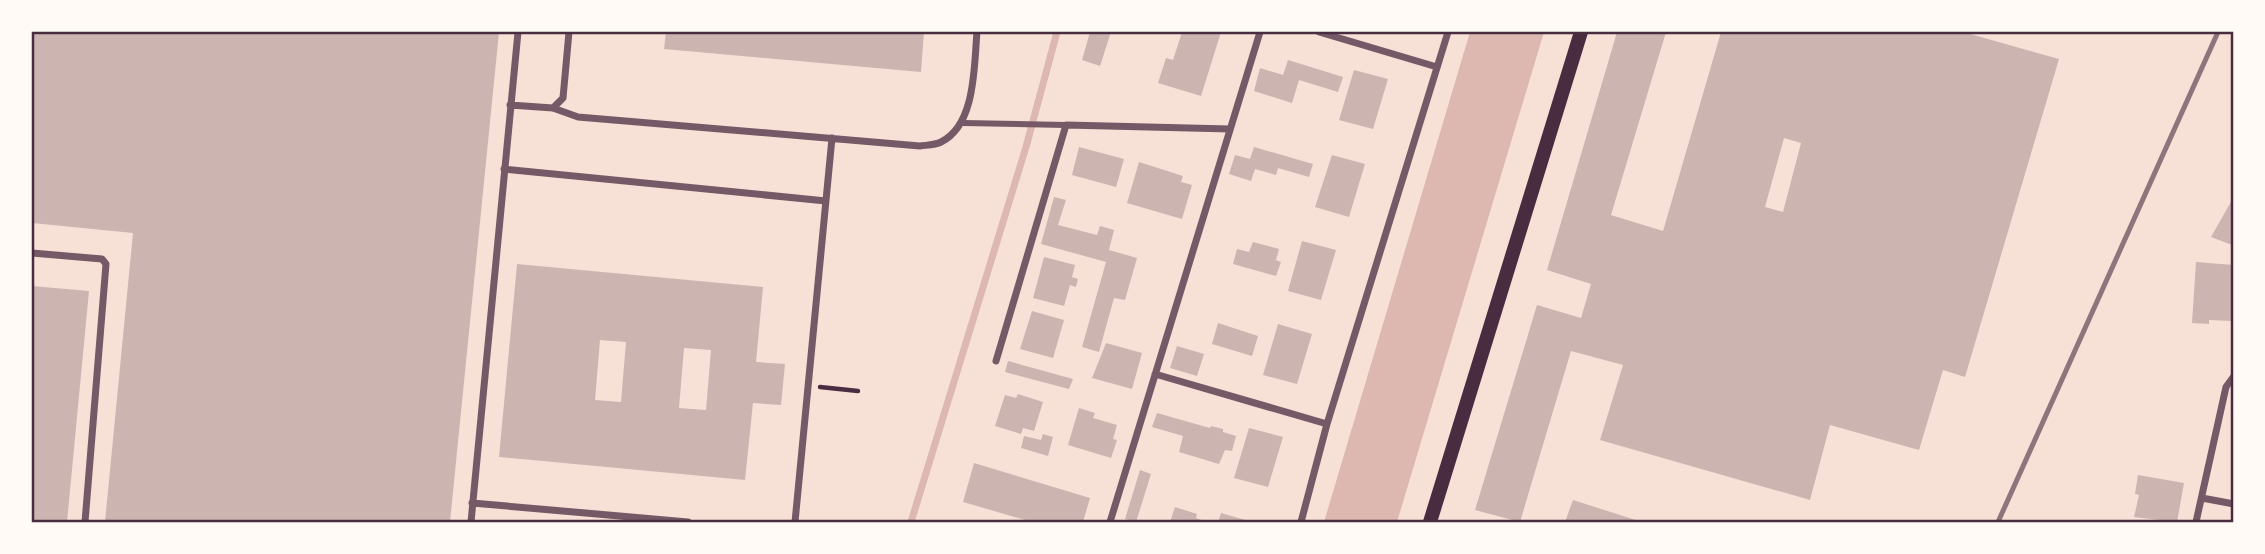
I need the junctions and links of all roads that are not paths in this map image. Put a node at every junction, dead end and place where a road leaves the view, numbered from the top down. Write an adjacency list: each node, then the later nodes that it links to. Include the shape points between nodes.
1 (518, 32): 9 (street)
2 (569, 32): 10 (street, via 563,97)
3 (977, 32): 11 (street, via 972,88)
4 (1259, 32): 13 (street)
5 (1319, 32): 8 (street)
6 (1448, 32): 8 (street)
7 (1581, 32): 31 (main road)
8 (1437, 67): 21 (street)
9 (510, 104): 10 (street); 15 (street)
10 (553, 108): 14 (street, via 578,117)
11 (963, 123): 12 (street); 14 (street, via 939,144)
12 (1066, 125): 13 (street); 18 (street)
13 (1230, 129): 19 (street)
14 (832, 138): 16 (street)
15 (504, 169): 16 (street); 23 (street)
16 (826, 201): 28 (street)
17 (32, 253): 25 (street, via 102,259 106,271)
18 (996, 361)
19 (1155, 374): 21 (street); 29 (street)
20 (2234, 376): 22 (street, via 2226,387)
21 (1327, 424): 30 (street)
22 (2202, 498): 24 (street); 32 (street)
23 (472, 503): 26 (street); 27 (street)
24 (2234, 504)
25 (85, 523)
26 (471, 523)
27 (688, 523)
28 (795, 523)
29 (1110, 523)
30 (1301, 523)
31 (1430, 523)
32 (2196, 523)

